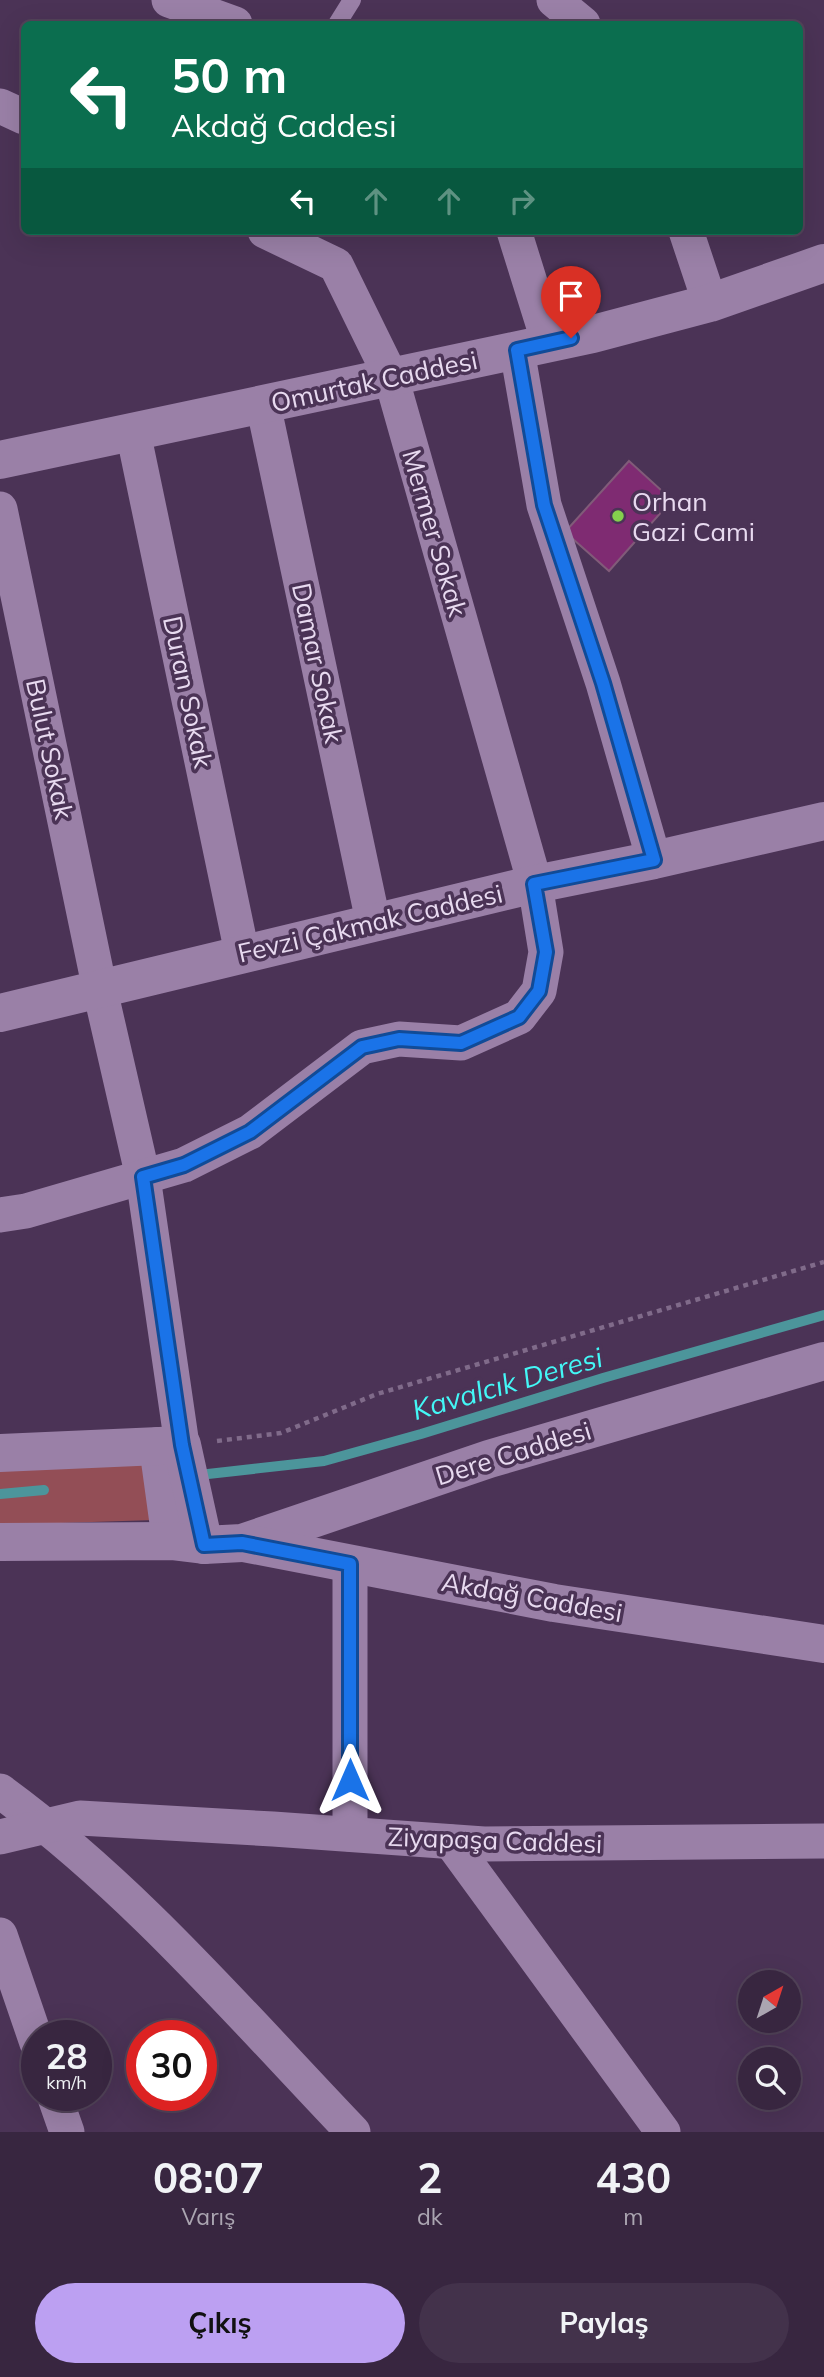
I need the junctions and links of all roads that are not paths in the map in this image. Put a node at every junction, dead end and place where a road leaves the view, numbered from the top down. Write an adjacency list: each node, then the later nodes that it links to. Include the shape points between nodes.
1 (169, 0): 4 (street)
2 (352, 0): 5 (lane)
3 (554, 0): 6 (street)
4 (227, 21)
5 (339, 21)
6 (579, 21)
7 (0, 106): 8 (street)
8 (21, 116)
9 (273, 235): 15 (street, Mermer Sokak, via 336,265)
10 (515, 235): 14 (street)
11 (687, 235): 13 (street)
12 (824, 263): 13 (street, Omurtak Caddesi)
13 (710, 303): 14 (street, Omurtak Caddesi)
14 (533, 347): 15 (street, Omurtak Caddesi); 21 (street, via 544,505 603,683)
15 (391, 377): 16 (street, Omurtak Caddesi); 22 (street, Mermer Sokak)
16 (263, 404): 17 (street, Omurtak Caddesi); 23 (street, Damar Sokak)
17 (133, 432): 18 (street, Omurtak Caddesi); 24 (street, Duran Sokak)
18 (0, 460)
19 (0, 509): 25 (street, Bulut Sokak)
20 (824, 821): 21 (street, Fevzi Çakmak Caddesi)
21 (654, 860): 22 (street, Fevzi Çakmak Caddesi)
22 (534, 884): 23 (street, Fevzi Çakmak Caddesi); 27 (street, Mermer Sokak, via 546,952 539,991 519,1017 461,1043 399,1039 362,1047 250,1132 184,1165)
23 (373, 921): 24 (street, Fevzi Çakmak Caddesi)
24 (242, 953): 25 (street, Fevzi Çakmak Caddesi)
25 (100, 990): 26 (street, Fevzi Çakmak Caddesi); 27 (street, Bulut Sokak)
26 (0, 1013)
27 (143, 1177): 28 (street, Mermer Sokak); 30 (street, Bulut Sokak)
28 (0, 1215)
29 (824, 1361): 34 (street, Dere Caddesi, via 489,1459)
30 (170, 1446): 31 (street); 33 (street)
31 (0, 1453)
32 (0, 1542): 33 (street, Dere Caddesi)
33 (187, 1543): 34 (street, Dere Caddesi)
34 (242, 1543): 35 (street, Akdağ Caddesi)
35 (350, 1564): 36 (street, Akdağ Caddesi, via 554,1603); 39 (street)
36 (824, 1644)
37 (0, 1791): 38 (street)
38 (48, 1826): 39 (street, Ziyapaşa Caddesi, via 80,1818); 40 (street, Ziyapaşa Caddesi); 47 (street, via 135,1905)
39 (350, 1835): 42 (street, Ziyapaşa Caddesi)
40 (0, 1837)
41 (824, 1841): 42 (street, Ziyapaşa Caddesi)
42 (451, 1842): 48 (street)
43 (0, 1935): 44 (street)
44 (29, 2020)
45 (60, 2111): 46 (street)
46 (67, 2132)
47 (353, 2132)
48 (663, 2132)

